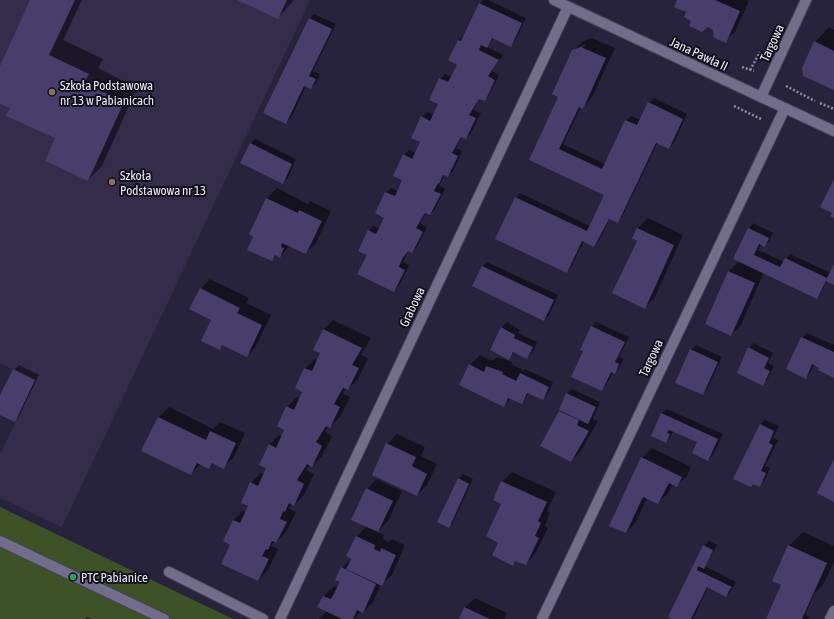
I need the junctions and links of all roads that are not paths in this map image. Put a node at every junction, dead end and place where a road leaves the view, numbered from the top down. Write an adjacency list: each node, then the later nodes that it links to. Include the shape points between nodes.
1 (554, 0): 3 (street, Jana Pawła II)
2 (806, 0): 4 (street, Targowa)
3 (568, 7): 4 (street, Jana Pawła II); 12 (street, Grabowa)
4 (761, 98): 5 (street, Jana Pawła II)
5 (785, 108): 6 (street, Jana Pawła II); 13 (street, Targowa)
6 (834, 131)
7 (0, 541): 10 (street)
8 (169, 572): 11 (street)
9 (834, 611): 14 (street)
10 (164, 619)
11 (263, 619)
12 (280, 619)
13 (542, 619)
14 (830, 619)

